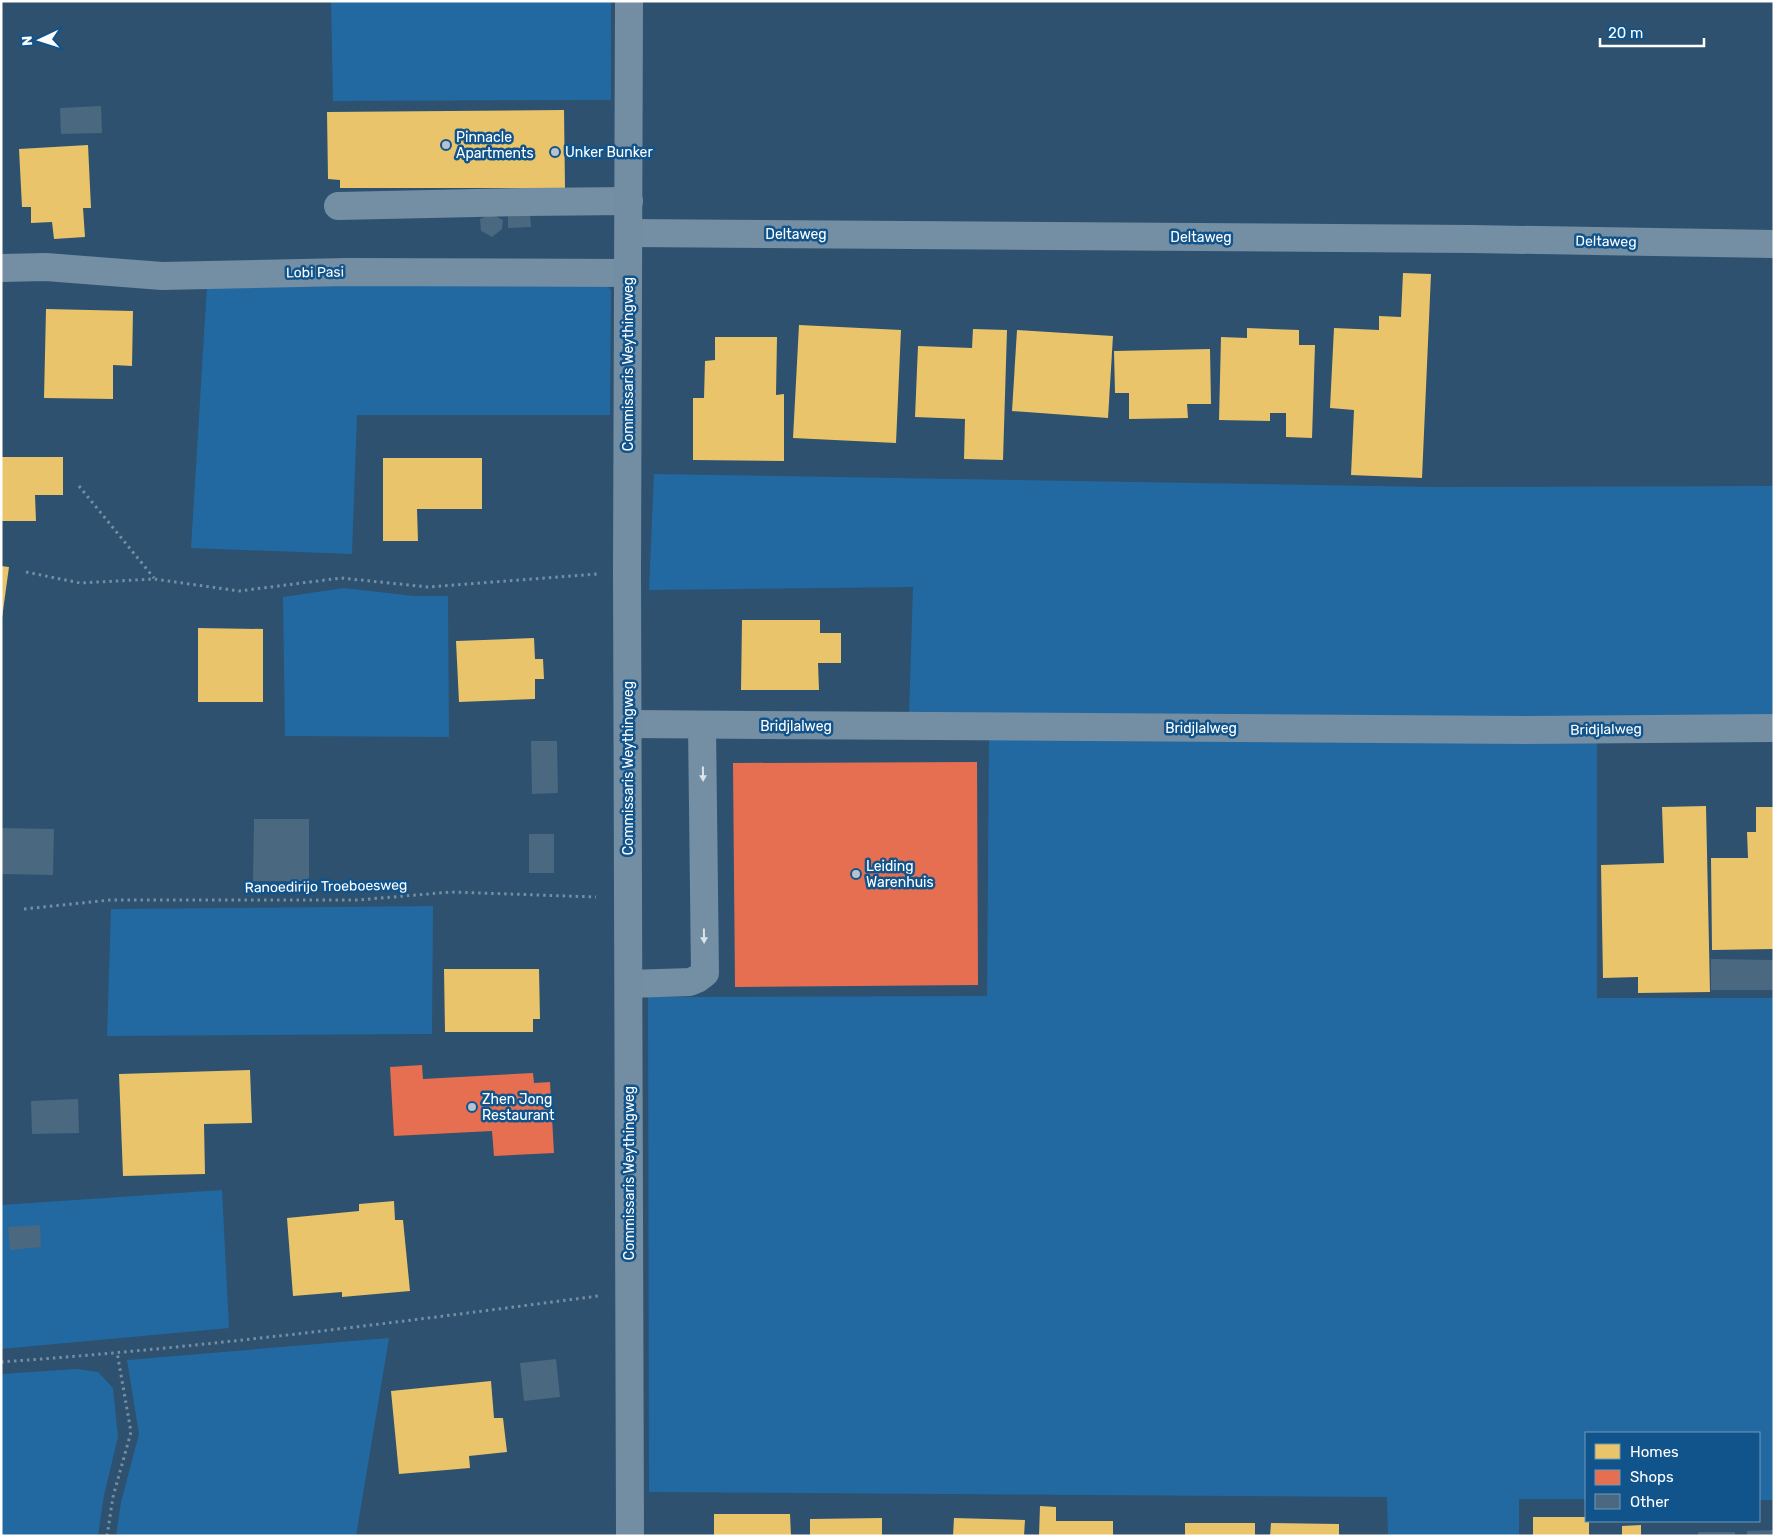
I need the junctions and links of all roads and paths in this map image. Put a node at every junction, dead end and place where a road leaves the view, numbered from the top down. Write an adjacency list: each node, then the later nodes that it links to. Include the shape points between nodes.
1 (629, 1): 2 (main road, Commissaris Weythingweg)
2 (629, 201): 3 (street); 4 (main road, Commissaris Weythingweg)
3 (338, 206)
4 (629, 233): 5 (street, Deltaweg); 7 (main road, Commissaris Weythingweg)
5 (1774, 244)
6 (1, 268): 7 (street, Lobi Pasi, via 46,267 162,276 347,272)
7 (628, 273): 10 (main road, Commissaris Weythingweg)
8 (80, 486): 11 (path)
9 (26, 572): 11 (path, via 80,584)
10 (627, 572): 11 (path, via 428,587 341,578 239,591); 12 (main road, Commissaris Weythingweg)
11 (154, 579)
12 (628, 724): 13 (street, Bridjlalweg); 15 (main road, Commissaris Weythingweg)
13 (702, 725): 14 (street, Bridjlalweg, via 1517,730); 17 (street, one-way to 17, via 704,973 690,982)
14 (1774, 728)
15 (629, 898): 16 (path, Ranoedirijo Troeboesweg, via 451,892 358,900 110,900); 17 (main road, Commissaris Weythingweg)
16 (24, 909)
17 (629, 984): 18 (main road, Commissaris Weythingweg)
18 (628, 1292): 19 (path, via 349,1328); 22 (main road, Commissaris Weythingweg)
19 (116, 1352): 20 (path); 21 (path, via 131,1432 113,1497)
20 (1, 1362)
21 (107, 1536)
22 (630, 1536)

